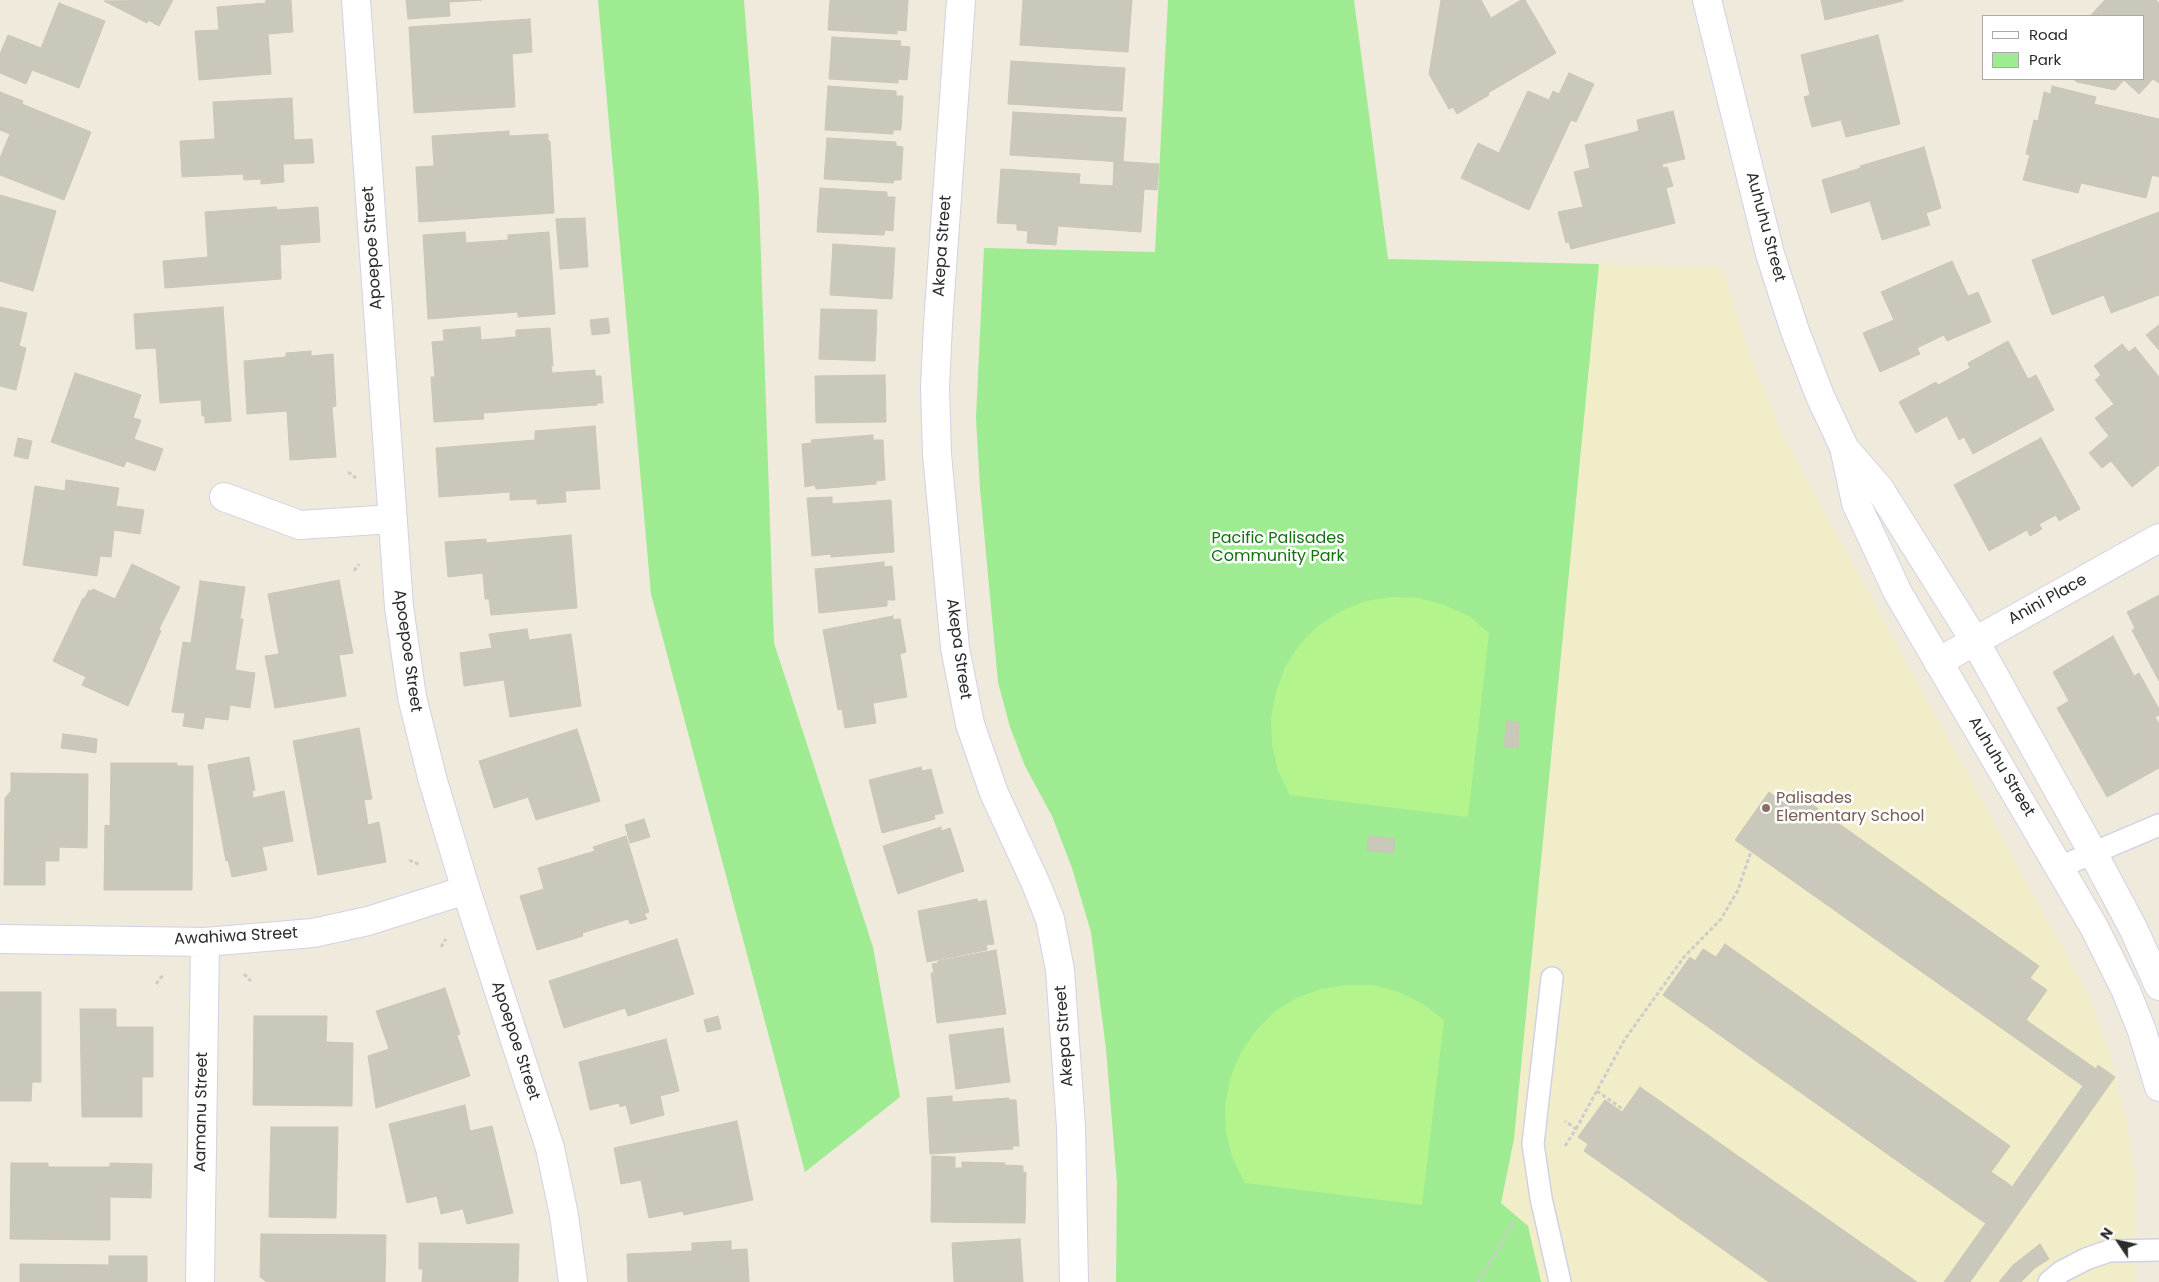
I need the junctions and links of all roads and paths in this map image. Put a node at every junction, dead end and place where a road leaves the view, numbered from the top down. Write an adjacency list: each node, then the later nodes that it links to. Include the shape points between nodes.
1 (356, 0): 8 (street, Apoepoe Street)
2 (961, 0): 39 (street, Akepa Street, via 938,324 935,387 937,454 955,648 970,724 994,793 1050,919 1060,970 1071,1127)
3 (1707, 0): 4 (street, Auhuhu Street, via 1770,254 1795,331)
4 (1844, 447): 12 (street, Auhuhu Street, via 1879,488); 13 (street, Auhuhu Street, via 1856,503 1898,593)
5 (348, 472): 6 (path)
6 (356, 478)
7 (224, 497): 8 (street, via 300,525)
8 (393, 519): 20 (street, Apoepoe Street, via 399,606 412,697)
9 (2159, 538): 12 (street, Anini Place)
10 (359, 564): 11 (path)
11 (354, 571)
12 (1975, 641): 13 (street, Anini Place); 16 (street, Auhuhu Street)
13 (1938, 662): 19 (street, Auhuhu Street)
14 (2159, 825): 16 (lane)
15 (1751, 851): 32 (path, via 1738,890 1722,919 1684,957 1625,1039)
16 (2093, 852): 19 (lane); 30 (street, Auhuhu Street)
17 (409, 860): 18 (path)
18 (420, 865)
19 (2060, 867): 31 (street, Auhuhu Street, via 2126,991)
20 (466, 890): 23 (street, Awahiwa Street, via 368,921 313,933); 38 (street, Apoepoe Street, via 550,1148)
21 (446, 938): 24 (path)
22 (0, 939): 23 (street, Awahiwa Street)
23 (205, 942): 37 (street, Aamanu Street)
24 (441, 947)
25 (163, 974): 29 (path)
26 (244, 974): 28 (path)
27 (1552, 978): 41 (lane, via 1533,1144 1541,1198)
28 (251, 981)
29 (156, 984)
30 (2159, 986)
31 (2159, 1087)
32 (1596, 1091): 33 (path); 34 (path)
33 (1624, 1110)
34 (1576, 1129)
35 (1517, 1215): 40 (path)
36 (2159, 1250): 42 (lane, via 2109,1251 2086,1259)
37 (200, 1282)
38 (573, 1282)
39 (1074, 1282)
40 (1478, 1282)
41 (1560, 1282)
42 (2049, 1282)

